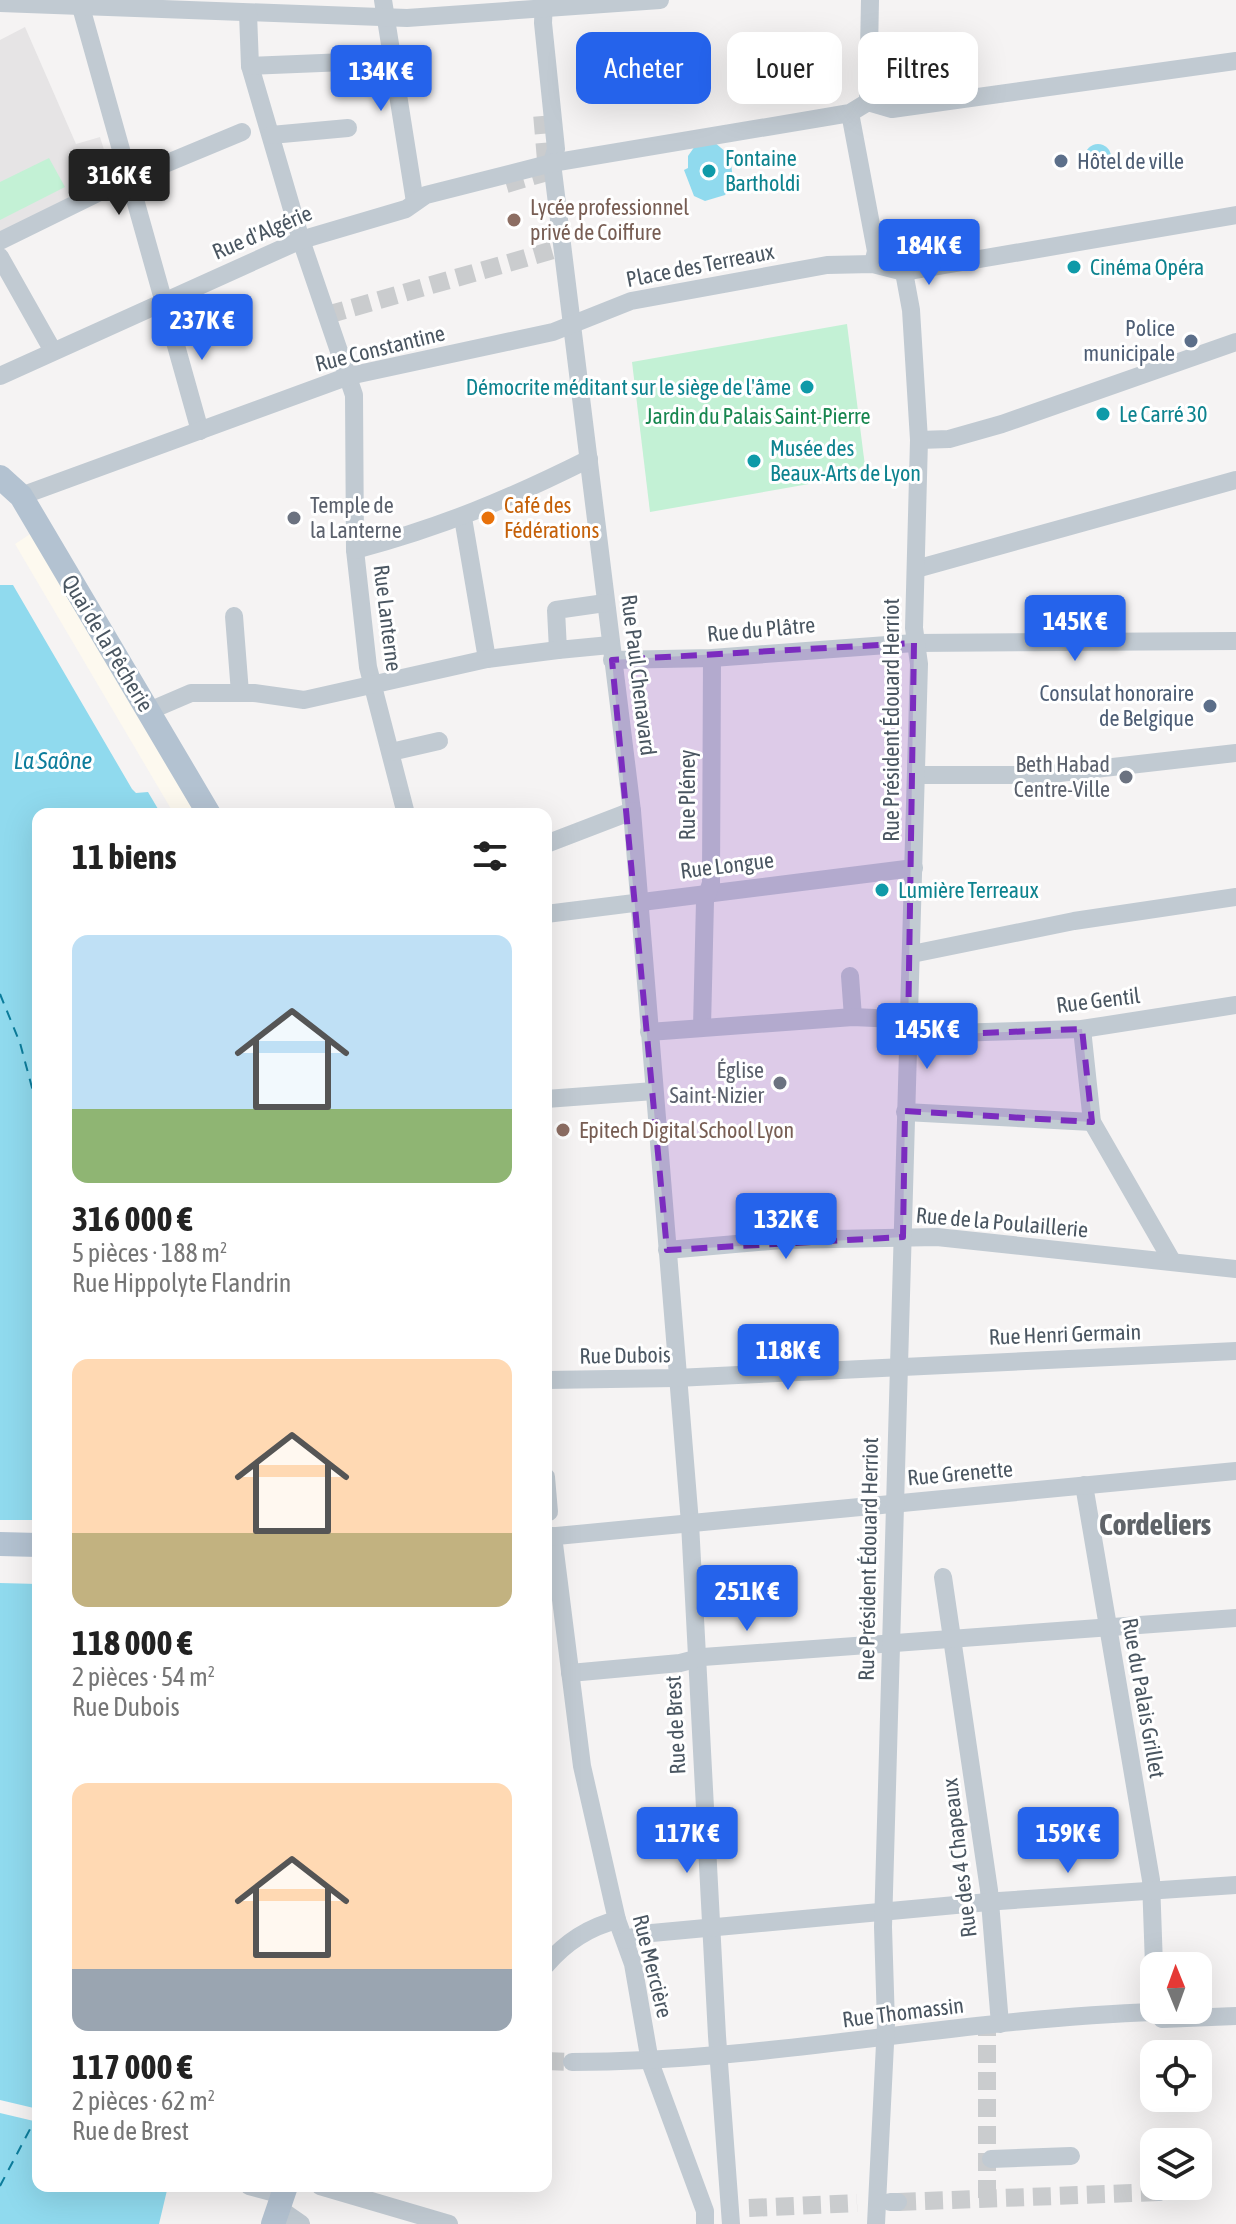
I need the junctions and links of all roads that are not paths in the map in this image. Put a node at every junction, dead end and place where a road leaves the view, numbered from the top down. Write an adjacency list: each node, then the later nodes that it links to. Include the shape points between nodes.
1 (326, 0): 10 (street)
2 (660, 0): 6 (street)
3 (870, 0): 11 (street)
4 (0, 3): 5 (street)
5 (80, 3): 7 (street); 24 (street)
6 (542, 5): 8 (street, via 482,15); 23 (street, via 556,149)
7 (216, 6): 9 (street)
8 (385, 8): 10 (street); 12 (street)
9 (248, 13): 10 (street); 14 (street, Rue Lanterne)
10 (303, 14)
11 (869, 32)
12 (395, 60): 14 (street); 25 (street)
13 (1236, 61): 15 (street)
14 (250, 66): 22 (street, Rue Lanterne)
15 (978, 97)
16 (865, 104): 19 (street)
17 (875, 104): 18 (street, via 892,109)
18 (928, 104)
19 (850, 113): 23 (street); 30 (street, via 876,251)
20 (348, 128): 22 (street)
21 (242, 132): 24 (street)
22 (271, 135): 27 (street, Rue Lanterne)
23 (552, 163): 25 (street, Rue d'Algérie); 33 (street)
24 (131, 180): 28 (street); 32 (street)
25 (415, 202): 27 (street, Rue d'Algérie)
26 (1236, 215): 31 (street)
27 (301, 240): 32 (street, Rue d'Algérie); 37 (street, Rue Lanterne)
28 (0, 241)
29 (0, 257): 35 (street)
30 (873, 264): 31 (street, Place des Terreaux); 33 (street, Place des Terreaux, via 827,265 631,301)
31 (904, 272): 39 (street, Rue Président Édouard Herriot)
32 (166, 300): 35 (street, Rue d'Algérie); 38 (street)
33 (574, 325): 37 (street, Rue Constantine); 40 (street, Rue Paul Chenavard)
34 (1236, 342): 39 (street, via 1002,424 949,439)
35 (53, 351): 36 (street, Rue d'Algérie)
36 (0, 376)
37 (349, 376): 38 (street, Rue Constantine); 45 (street, Rue Lanterne, via 354,402)
38 (200, 431): 43 (street, Rue Constantine)
39 (919, 440): 46 (street, Rue Président Édouard Herriot)
40 (589, 459): 44 (street); 47 (street, Rue Paul Chenavard)
41 (0, 477): 43 (main road, Quai de la Pêcherie)
42 (1236, 480): 46 (street)
43 (21, 496): 57 (main road, Quai de la Pêcherie)
44 (463, 518): 45 (street); 54 (street)
45 (355, 550): 55 (street, Rue Lanterne)
46 (916, 569): 50 (street, Rue Président Édouard Herriot)
47 (605, 603): 51 (street, via 556,610); 52 (street, Rue Paul Chenavard)
48 (234, 616): 56 (street)
49 (1236, 641): 50 (street, Rue du Plâtre)
50 (914, 643): 53 (street, Rue du Plâtre); 61 (street, Rue Président Édouard Herriot, via 919,664)
51 (558, 650): 52 (street, Rue du Plâtre); 54 (street, Rue du Plâtre)
52 (611, 653): 53 (street, Rue du Plâtre); 64 (street, Rue Paul Chenavard)
53 (712, 658): 67 (street, Rue Pléney)
54 (487, 659): 55 (street, Rue du Plâtre)
55 (372, 685): 56 (street, Rue du Plâtre, via 304,700); 59 (street, Rue Lanterne)
56 (240, 693): 57 (street, Rue du Plâtre, via 191,693)
57 (149, 711): 62 (main road, Quai de la Pêcherie)
58 (439, 741): 59 (street)
59 (391, 752): 63 (street, Rue Lanterne)
60 (1236, 753): 61 (street, via 1042,775)
61 (917, 775): 66 (street, Rue Président Édouard Herriot)
62 (206, 808)
63 (405, 808)
64 (632, 811): 65 (street); 69 (street, Rue Paul Chenavard)
65 (552, 842)
66 (914, 868): 67 (street, Rue Longue); 71 (street, Rue Président Édouard Herriot)
67 (710, 891): 69 (street, Rue Longue); 75 (street, Rue Pléney, via 705,901)
68 (1236, 897): 71 (street, via 1074,921)
69 (637, 901): 70 (street, Rue Longue); 78 (street, Rue Paul Chenavard)
70 (552, 913)
71 (912, 954): 76 (street, Rue Président Édouard Herriot)
72 (850, 976): 74 (street)
73 (1236, 1005): 77 (street, Rue Gentil)
74 (853, 1017): 75 (street, Rue Gentil); 76 (street, Rue Gentil, via 896,1019)
75 (702, 1027): 78 (street, Rue Gentil)
76 (909, 1027): 77 (street, Rue Gentil, via 919,1034); 81 (street, Rue Président Édouard Herriot)
77 (1082, 1029): 82 (street)
78 (649, 1032): 79 (street, Rue de Brest)
79 (654, 1091): 80 (street); 84 (street, Rue de Brest)
80 (552, 1099)
81 (905, 1112): 82 (street); 83 (street, Rue Président Édouard Herriot)
82 (1092, 1122): 85 (street)
83 (903, 1237): 84 (street, Rue de la Poulaillerie); 85 (street, Rue de la Poulaillerie, via 974,1239); 88 (street, Rue Président Édouard Herriot)
84 (667, 1250): 89 (street, Rue de Brest)
85 (1172, 1261): 86 (street, Rue de la Poulaillerie)
86 (1236, 1269)
87 (1236, 1351): 88 (street, Rue Henri Germain)
88 (897, 1365): 89 (street, Rue Dubois); 93 (street, Rue Président Édouard Herriot)
89 (676, 1378): 90 (street, Rue Dubois); 94 (street, Rue de Brest)
90 (552, 1380)
91 (1236, 1471): 92 (street, Rue Grenette)
92 (1084, 1485): 93 (street, Rue Grenette); 103 (street, Rue du Palais Grillet)
93 (893, 1504): 94 (street, Rue Grenette); 105 (street, Rue Président Édouard Herriot)
94 (690, 1523): 95 (street, Rue Grenette); 106 (street, Rue de Brest)
95 (552, 1543)
96 (0, 1544): 97 (main road)
97 (32, 1545)
98 (552, 1550): 107 (street, Rue Mercière)
99 (0, 1560): 100 (main road)
100 (32, 1560)
101 (943, 1577): 104 (street, Rue des 4 Chapeaux)
102 (1236, 1618): 103 (street)
103 (1107, 1626): 104 (street); 109 (street, Rue du Palais Grillet)
104 (954, 1639): 105 (street); 110 (street, Rue des 4 Chapeaux)
105 (890, 1644): 106 (street, via 797,1660 792,1650); 111 (street, Rue Président Édouard Herriot)
106 (696, 1660): 107 (street); 113 (street, Rue de Brest)
107 (570, 1673): 112 (street, Rue Mercière, via 582,1766)
108 (1236, 1885): 109 (street)
109 (1151, 1891): 110 (street); 115 (street, Rue du Palais Grillet)
110 (990, 1903): 111 (street); 120 (street, Rue des 4 Chapeaux)
111 (883, 1914): 113 (street); 121 (street, Rue Président Édouard Herriot)
112 (617, 1920): 114 (street, Rue Mercière); 116 (street, via 563,1946)
113 (711, 1929): 114 (street, via 641,1934); 122 (street, Rue de Brest)
114 (626, 1940): 124 (street, Rue Mercière)
115 (1153, 1952)
116 (552, 1958)
117 (1140, 2013): 120 (street, Rue Thomassin)
118 (1236, 2016): 119 (street, Rue Thomassin)
119 (1212, 2017)
120 (991, 2028): 121 (street, Rue Thomassin)
121 (885, 2038): 122 (street, Rue Thomassin); 134 (street, Rue Président Édouard Herriot)
122 (718, 2057): 124 (street, Rue Thomassin); 130 (street, Rue de Brest)
123 (572, 2062): 124 (street, Rue Thomassin)
124 (650, 2062): 131 (street, Rue Mercière)
125 (1071, 2156): 126 (street)
126 (991, 2159)
127 (260, 2192): 129 (street)
128 (378, 2194): 133 (street)
129 (280, 2203): 132 (street)
130 (728, 2217): 131 (street)
131 (705, 2218)
132 (301, 2224)
133 (449, 2224)
134 (876, 2224)

